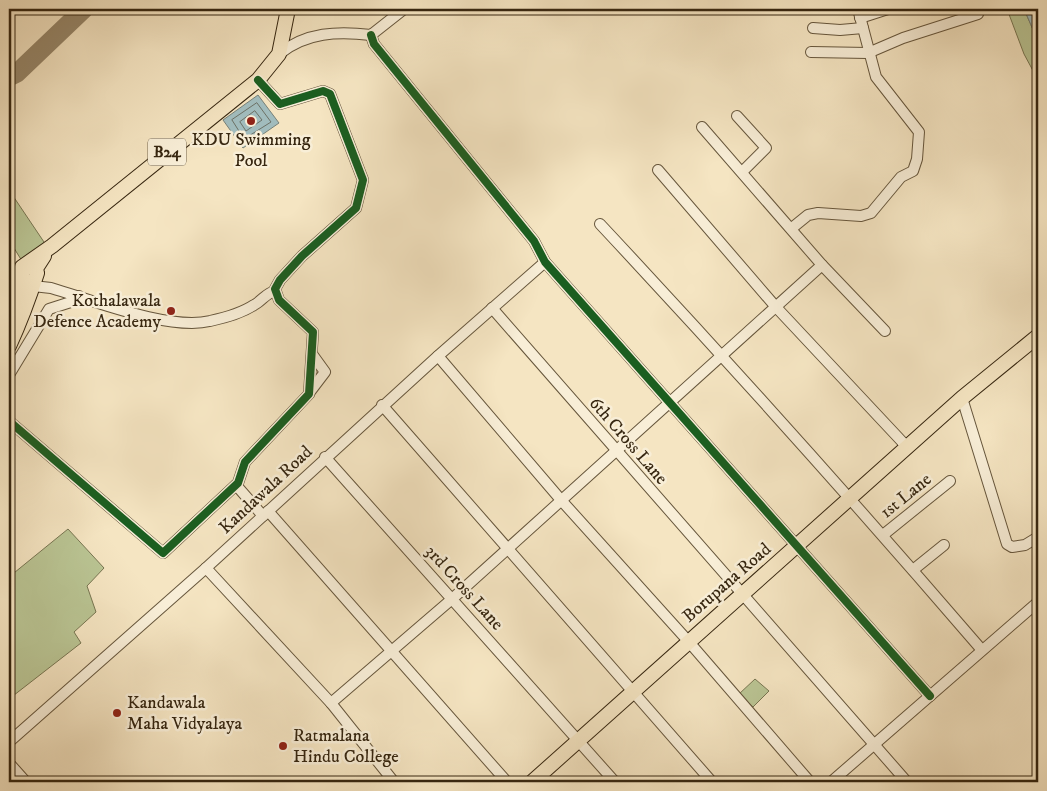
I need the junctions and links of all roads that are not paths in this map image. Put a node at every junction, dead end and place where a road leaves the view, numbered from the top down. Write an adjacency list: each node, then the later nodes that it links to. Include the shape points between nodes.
1 (288, 9): 10 (main road, B24)
2 (404, 9): 7 (street)
3 (888, 9): 5 (street)
4 (978, 14): 9 (street)
5 (860, 18): 6 (street, via 840,30); 9 (street)
6 (813, 28)
7 (371, 35): 10 (street, via 340,33 314,36); 18 (street, via 374,44 534,241)
8 (811, 52): 9 (street)
9 (868, 53): 17 (street, via 876,77 919,132 913,171 900,176 871,213 861,216 818,213 808,215)
10 (279, 54): 11 (main road, B24)
11 (258, 80): 20 (main road, B24, via 52,246); 21 (street, via 280,104 322,91 330,94 364,180 356,208 287,272)
12 (737, 116): 15 (street, via 766,148)
13 (702, 127): 15 (street)
14 (658, 170): 23 (street)
15 (742, 172): 17 (street)
16 (600, 224): 31 (street)
17 (792, 228): 19 (street)
18 (545, 262): 24 (street, Kandawala Road); 35 (street)
19 (822, 265): 23 (street); 26 (street)
20 (31, 279): 22 (street); 25 (main road); 28 (main road, via 23,315)
21 (276, 291): 22 (street, via 269,292 247,309 198,324 174,323); 29 (street, via 279,300 314,332)
22 (79, 296): 32 (street, via 74,301 49,309)
23 (775, 306): 31 (street); 38 (street)
24 (492, 308): 30 (street, Kandawala Road); 39 (street, 6th Cross Lane)
25 (9, 329)
26 (885, 330)
27 (1038, 336): 34 (main road, Borupana Road)
28 (9, 346)
29 (312, 354): 33 (street); 33 (street, via 325,372)
30 (438, 356): 36 (street, Kandawala Road); 44 (street)
31 (724, 356): 35 (street); 43 (street)
32 (9, 375)
33 (308, 394): 42 (street, via 245,462)
34 (962, 398): 38 (main road, Borupana Road); 47 (street, via 1007,544 1017,547)
35 (670, 403): 39 (street); 48 (street)
36 (382, 405): 40 (street, Kandawala Road); 50 (street)
37 (9, 421): 42 (street, via 162,553)
38 (908, 448): 43 (main road, Borupana Road)
39 (616, 452): 44 (street); 53 (street, 6th Cross Lane)
40 (325, 457): 45 (street, Kandawala Road); 54 (street, 3rd Cross Lane)
41 (950, 481): 46 (street, 1st Lane)
42 (236, 485): 45 (street)
43 (852, 498): 46 (street); 48 (main road, Borupana Road)
44 (561, 500): 50 (street); 56 (street)
45 (266, 513): 51 (street, Kandawala Road); 58 (street)
46 (883, 535): 52 (street)
47 (1038, 538)
48 (798, 545): 53 (main road, Borupana Road); 60 (street)
49 (944, 545): 52 (street)
50 (508, 547): 54 (street); 59 (street)
51 (206, 568): 61 (street); 63 (street, Kandawala Road)
52 (913, 570): 57 (street)
53 (742, 594): 56 (main road, Borupana Road); 64 (street, 6th Cross Lane)
54 (452, 599): 58 (street); 62 (street, 3rd Cross Lane)
55 (1038, 602): 57 (street)
56 (688, 642): 59 (main road, Borupana Road); 72 (street)
57 (981, 649): 60 (street)
58 (391, 650): 61 (street); 68 (street)
59 (632, 692): 62 (main road, Borupana Road); 71 (street)
60 (930, 696): 64 (street)
61 (331, 703): 67 (street)
62 (579, 740): 69 (main road, Borupana Road); 70 (street, 3rd Cross Lane)
63 (9, 742)
64 (874, 745): 73 (street); 74 (street, 6th Cross Lane)
65 (9, 763): 66 (street)
66 (26, 782)
67 (394, 782)
68 (507, 782)
69 (532, 782)
70 (616, 782)
71 (712, 782)
72 (810, 782)
73 (831, 782)
74 (907, 782)

